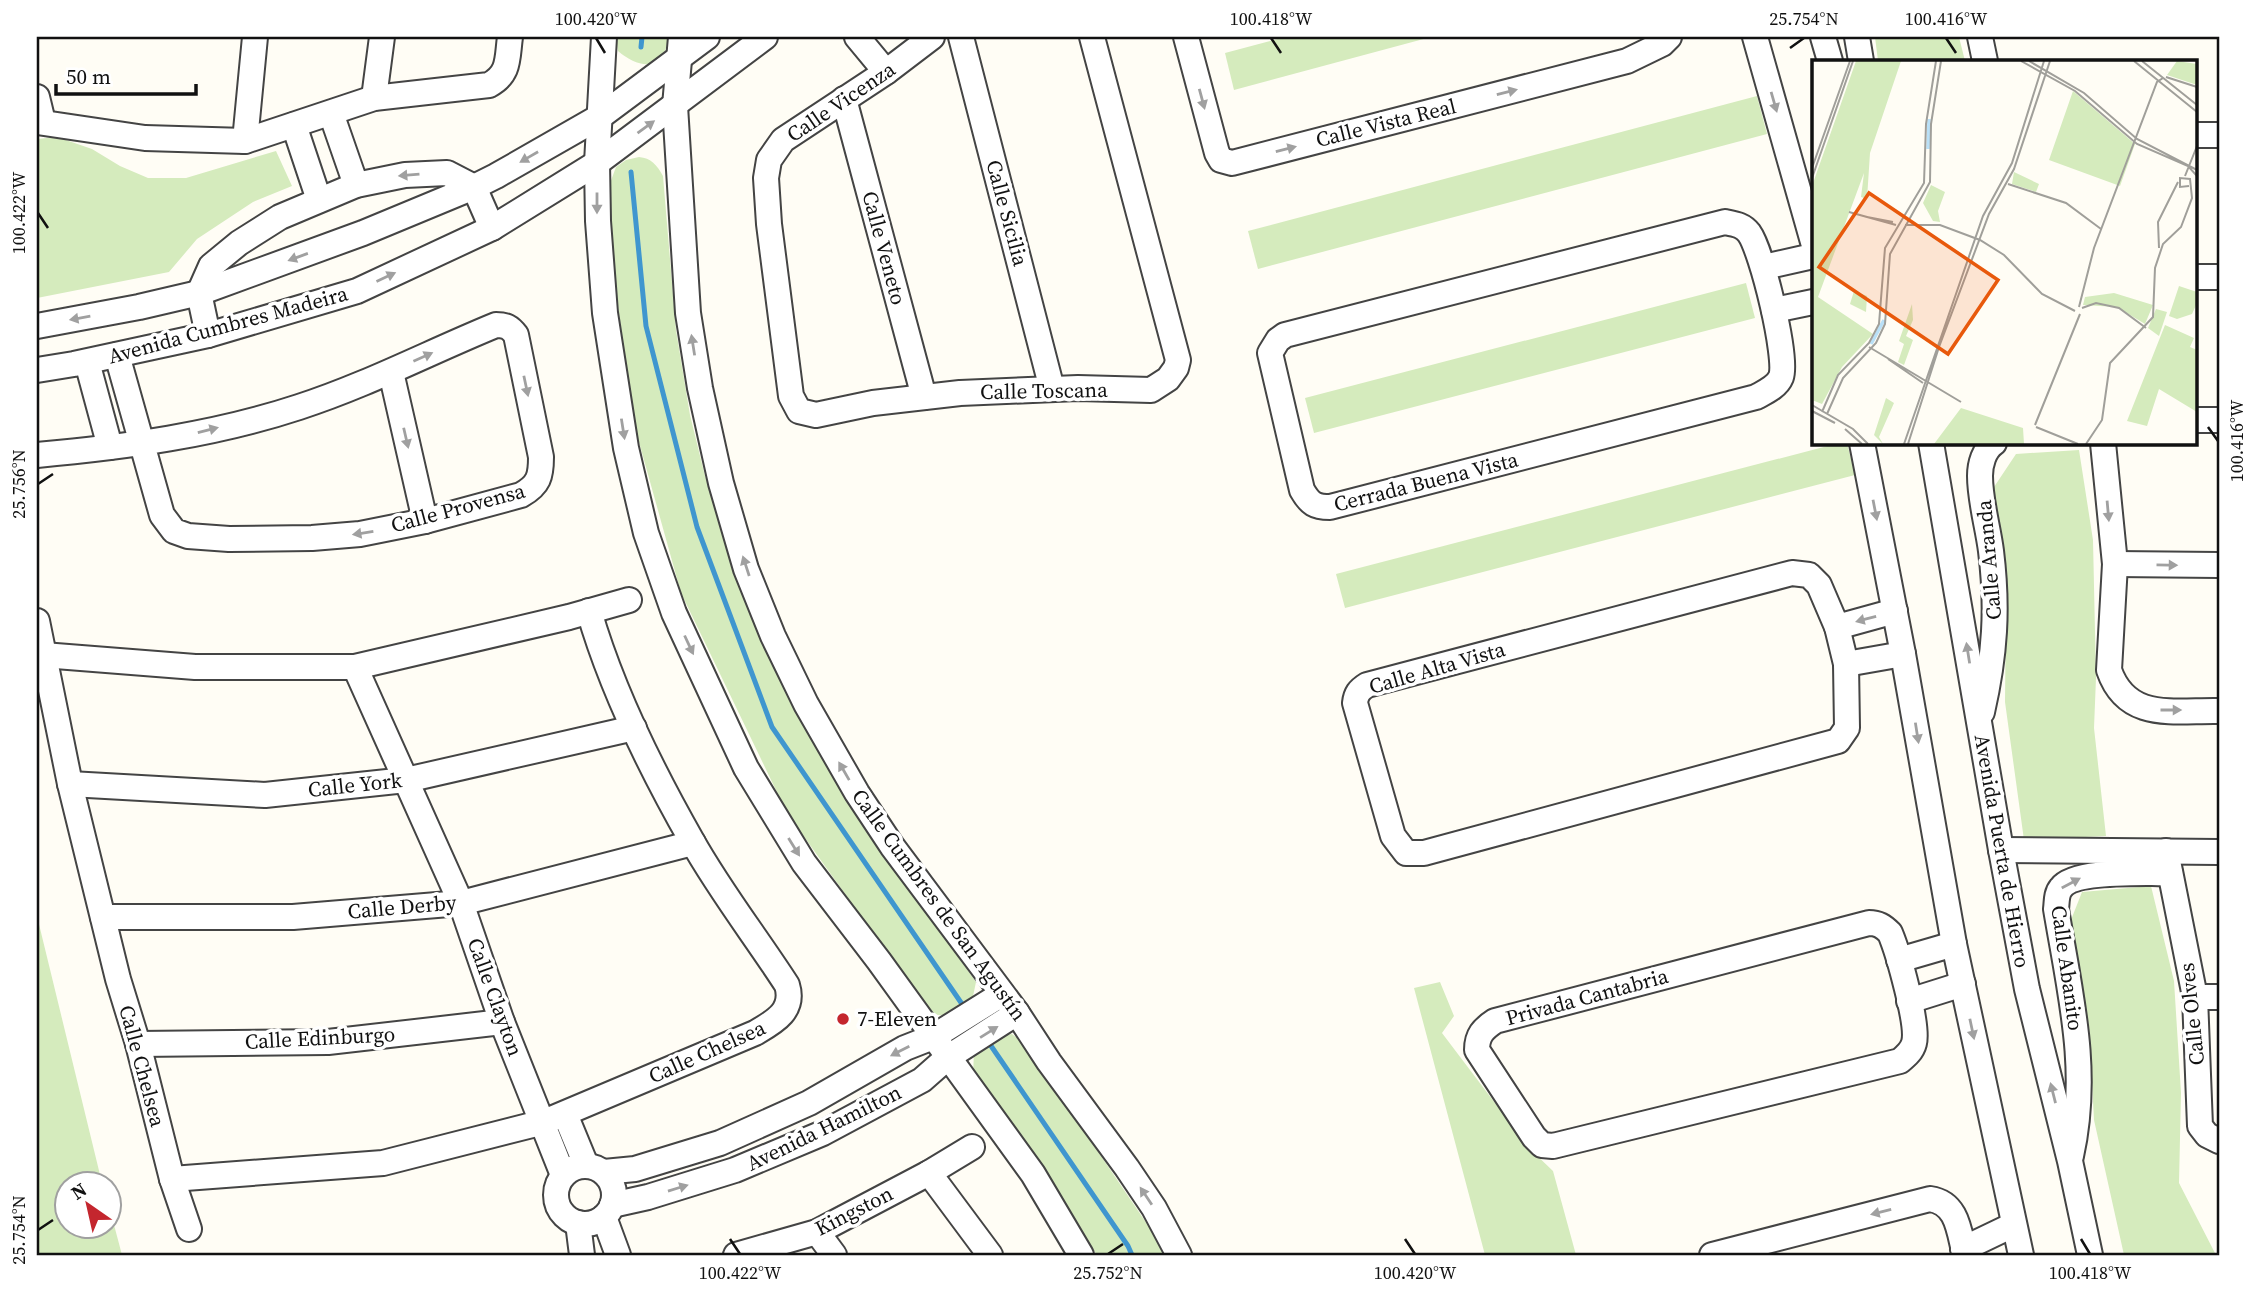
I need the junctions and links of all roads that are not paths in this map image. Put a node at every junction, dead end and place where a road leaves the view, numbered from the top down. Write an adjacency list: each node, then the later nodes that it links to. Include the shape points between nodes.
1 (256, 37): 33 (street)
2 (382, 37): 24 (street)
3 (510, 37): 24 (street, via 504,72 489,85)
4 (604, 37): 28 (street)
5 (707, 37): 18 (street, Avenida Cumbres Madeira)
6 (765, 37): 26 (street, Avenida Cumbres Madeira)
7 (856, 37): 22 (street)
8 (932, 37): 17 (street, Calle Vicenza)
9 (961, 37): 54 (street, Calle Sicilia)
10 (1092, 37): 54 (street, Calle Toscana, via 1178,360 1168,379 1151,390)
11 (1186, 37): 12 (street, Calle Vista Real, one-way to 12, via 1217,153 1226,163 1627,61)
12 (1669, 37)
13 (1755, 37): 40 (street, one-way to 40)
14 (1823, 37): 19 (street)
15 (1857, 37): 20 (street)
16 (1980, 37): 21 (street)
17 (906, 44): 22 (street, Calle Vicenza)
18 (680, 47): 26 (street, Calle Cumbres de San Agustín); 28 (street, Avenida Cumbres Madeira)
19 (1830, 60)
20 (1861, 60)
21 (1985, 60)
22 (886, 72): 25 (street, Calle Vicenza)
23 (37, 97): 29 (street)
24 (374, 98): 27 (street)
25 (844, 99): 35 (street, Calle Vicenza, via 783,140 769,160); 55 (street, Calle Veneto)
26 (675, 106): 34 (street, Avenida Cumbres Madeira, one-way to 26); 93 (street, Calle Cumbres de San Agustín, one-way to 26, via 857,793 806,704 746,569 721,483 688,313)
27 (331, 113): 30 (street); 36 (street)
28 (601, 116): 34 (street); 37 (street, Avenida Cumbres Madeira, one-way to 37)
29 (40, 122): 33 (street, via 145,138)
30 (294, 125): 33 (street); 38 (street)
31 (2196, 135): 32 (street)
32 (2219, 135)
33 (245, 141)
34 (597, 163): 39 (street, Avenida Cumbres Madeira); 95 (street, one-way to 95, via 605,313 626,449 646,533 674,612 746,768 768,805 804,863)
35 (766, 178): 55 (street, Calle Toscana, via 793,403 799,411 816,415)
36 (356, 184): 37 (street, one-way to 36, via 447,173); 38 (street)
37 (474, 187): 39 (street); 45 (street, Avenida Cumbres Madeira, one-way to 45)
38 (319, 200): 45 (street, via 239,243 211,267)
39 (492, 228): 49 (street, Avenida Cumbres Madeira, one-way to 39, via 357,291)
40 (1812, 238)
41 (1812, 256): 42 (street)
42 (1764, 267): 47 (street, Cerrada Buena Vista); 47 (street, Cerrada Buena Vista, via 1750,234 1740,225 1725,222 1285,335 1270,353 1302,490 1309,503 1331,507 1756,397 1780,381 1783,371)
43 (2196, 276): 44 (street)
44 (2219, 277)
45 (199, 293): 48 (street, Avenida Cumbres Madeira, one-way to 48); 49 (street)
46 (1812, 302): 47 (street)
47 (1774, 310)
48 (37, 326)
49 (208, 335): 50 (street, Avenida Cumbres Madeira)
50 (117, 355): 51 (street, Avenida Cumbres Madeira); 58 (street)
51 (87, 362): 52 (street, Avenida Cumbres Madeira); 63 (street)
52 (37, 370)
53 (391, 372): 58 (street, Calle Provensa, one-way to 53, via 172,440 298,407); 65 (street, one-way to 65); 65 (street, Calle Provensa, one-way to 65, via 496,325 511,328 516,335 541,477 521,495)
54 (1052, 389): 55 (street, Calle Toscana)
55 (924, 397)
56 (2196, 419): 57 (street)
57 (2219, 420)
58 (142, 443): 63 (street); 65 (street, Calle Provensa, one-way to 58, via 312,538 188,536 174,531 162,515)
59 (1862, 444): 70 (street, one-way to 70)
60 (1931, 444): 78 (street, Avenida Puerta de Hierro, one-way to 60)
61 (1993, 444): 78 (street, Calle Aranda, via 1987,448 1980,476 1996,619)
62 (2103, 444): 66 (street, one-way to 66)
63 (110, 447): 64 (street)
64 (37, 455)
65 (425, 521)
66 (2115, 564): 67 (street, one-way to 67); 77 (street, one-way to 77, via 2109,670 2114,685 2125,698 2153,710)
67 (2219, 565)
68 (629, 600): 69 (street)
69 (589, 611): 76 (street); 79 (street, Calle Chelsea)
70 (1895, 611): 72 (street, one-way to 72); 73 (street)
71 (37, 621): 74 (street, Calle Chelsea)
72 (1837, 627): 75 (street, Calle Alta Vista); 75 (street, Calle Alta Vista, via 1819,584 1809,575 1792,573 1367,685 1355,704 1394,836 1406,853 1424,853 1838,741 1847,727)
73 (1903, 654): 75 (street); 88 (street, one-way to 88)
74 (43, 655): 76 (street, via 195,667); 81 (street, Calle Chelsea)
75 (1846, 664)
76 (355, 667): 80 (street, Calle Clayton)
77 (2219, 711)
78 (1980, 722): 83 (street, Avenida Puerta de Hierro)
79 (634, 728): 80 (street, Calle York); 82 (street, Calle Chelsea)
80 (406, 780): 81 (street, Calle York, via 265,795); 86 (street, Calle Clayton)
81 (70, 784): 87 (street, Calle Chelsea)
82 (693, 843): 86 (street, Calle Derby); 98 (street, Calle Chelsea, via 787,985 788,1006 755,1033)
83 (2001, 850): 85 (street, Calle Abanito); 101 (street, Avenida Puerta de Hierro, one-way to 83, via 2027,989)
84 (2219, 852): 85 (street, Calle Abanito)
85 (2168, 862): 91 (street, Calle Olves); 101 (street, Calle Abanito, one-way to 85, via 2079,1123 2080,1073 2057,896 2068,882 2086,876)
86 (461, 903): 87 (street, Calle Derby, via 293,917); 94 (street, Calle Clayton)
87 (103, 917): 96 (street, Calle Chelsea)
88 (1954, 944): 89 (street); 90 (street)
89 (1899, 960): 92 (street, Privada Cantabria); 92 (street, Privada Cantabria, via 1890,933 1884,926 1869,923 1495,1021 1483,1029 1477,1050 1534,1138 1553,1146 1900,1061 1914,1044)
90 (1963, 984): 92 (street); 108 (street, one-way to 108)
91 (2207, 997): 99 (street, Calle Olves, via 2200,1126)
92 (1909, 1001)
93 (1010, 1004): 95 (street, Avenida Hamilton); 97 (street, Avenida Hamilton, one-way to 93); 118 (street, Calle Cumbres de San Agustín, one-way to 93, via 1148,1198)
94 (502, 1022): 96 (street, Calle Edinburgo, via 328,1042); 98 (street, Calle Clayton)
95 (933, 1037): 97 (street); 102 (street, Avenida Hamilton, one-way to 102, via 809,1103 720,1143 635,1169)
96 (138, 1044): 105 (street, Calle Chelsea)
97 (947, 1058): 106 (street, Avenida Hamilton, one-way to 97, via 735,1170 823,1133 922,1080); 117 (street, via 1033,1174)
98 (554, 1118): 102 (street, Calle Clayton); 104 (street, Calle Clayton); 105 (street, Calle Chelsea, via 383,1163)
99 (2213, 1138)
100 (972, 1147): 103 (street, Kingston)
101 (2070, 1161): 121 (street, Avenida Puerta de Hierro)
102 (595, 1169): 104 (street, via 574,1167); 106 (street, via 611,1182 614,1193)
103 (929, 1173): 110 (street, Kingston); 116 (street)
104 (563, 1175): 107 (street, via 556,1188 556,1204 564,1216)
105 (172, 1179): 109 (street)
106 (608, 1211): 107 (street, via 592,1223); 113 (street)
107 (578, 1223): 112 (street)
108 (2013, 1225): 111 (street); 120 (street)
109 (189, 1229)
110 (817, 1232): 114 (street, Kingston); 115 (street)
111 (1964, 1252): 119 (street, one-way to 119, via 1954,1214 1947,1204 1930,1199)
112 (582, 1255)
113 (618, 1255)
114 (736, 1255)
115 (834, 1255)
116 (990, 1255)
117 (1081, 1255)
118 (1179, 1255)
119 (1712, 1255)
120 (2021, 1255)
121 (2090, 1255)

